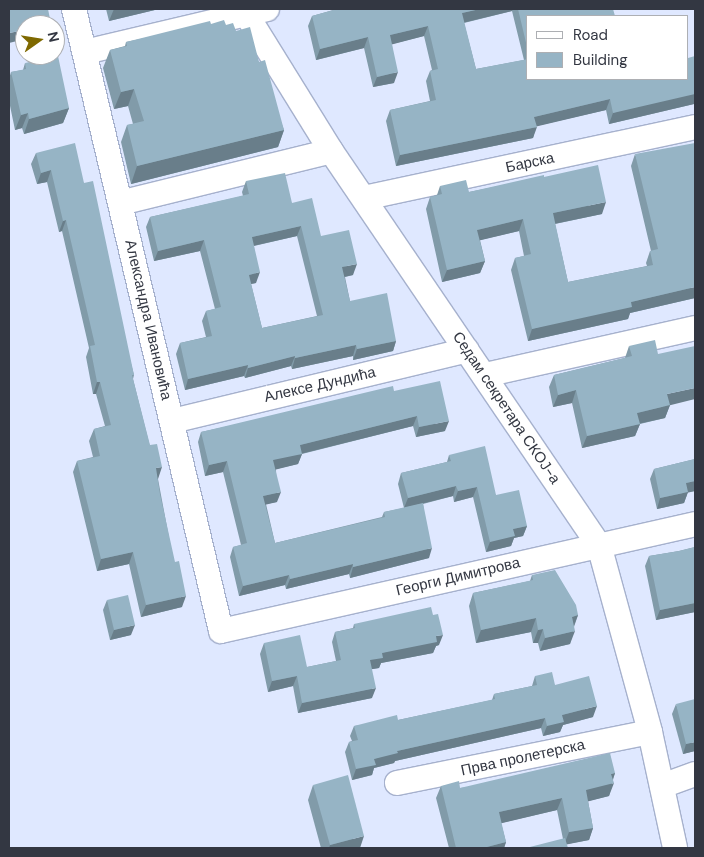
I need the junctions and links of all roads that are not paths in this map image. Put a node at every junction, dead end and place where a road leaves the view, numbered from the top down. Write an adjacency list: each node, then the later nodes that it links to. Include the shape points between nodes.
1 (74, 9): 3 (street, Александра Ивановића)
2 (252, 10): 3 (street); 5 (street, Седам секретара СКОЈ-а)
3 (85, 52): 7 (street, Александра Ивановића)
4 (695, 127): 6 (street, Барска)
5 (331, 151): 6 (street, Седам секретара СКОЈ-а); 7 (street)
6 (364, 198): 9 (street, Седам секретара СКОЈ-а)
7 (120, 203): 11 (street, Александра Ивановића)
8 (695, 328): 10 (street)
9 (468, 350): 10 (street, Седам секретара СКОЈ-а); 11 (street, Алексе Дундића)
10 (485, 375): 13 (street, Седам секретара СКОЈ-а)
11 (172, 421): 14 (street, Александра Ивановића)
12 (695, 524): 13 (street, Георги Димитрова)
13 (599, 545): 14 (street, Георги Димитрова); 15 (street, Седам секретара СКОЈ-а)
14 (221, 631)
15 (650, 732): 17 (street, Прва пролетерска); 18 (street, Седам секретара СКОЈ-а)
16 (695, 774): 18 (street)
17 (397, 784)
18 (662, 786): 19 (street, Седам секретара СКОЈ-а)
19 (675, 848)

